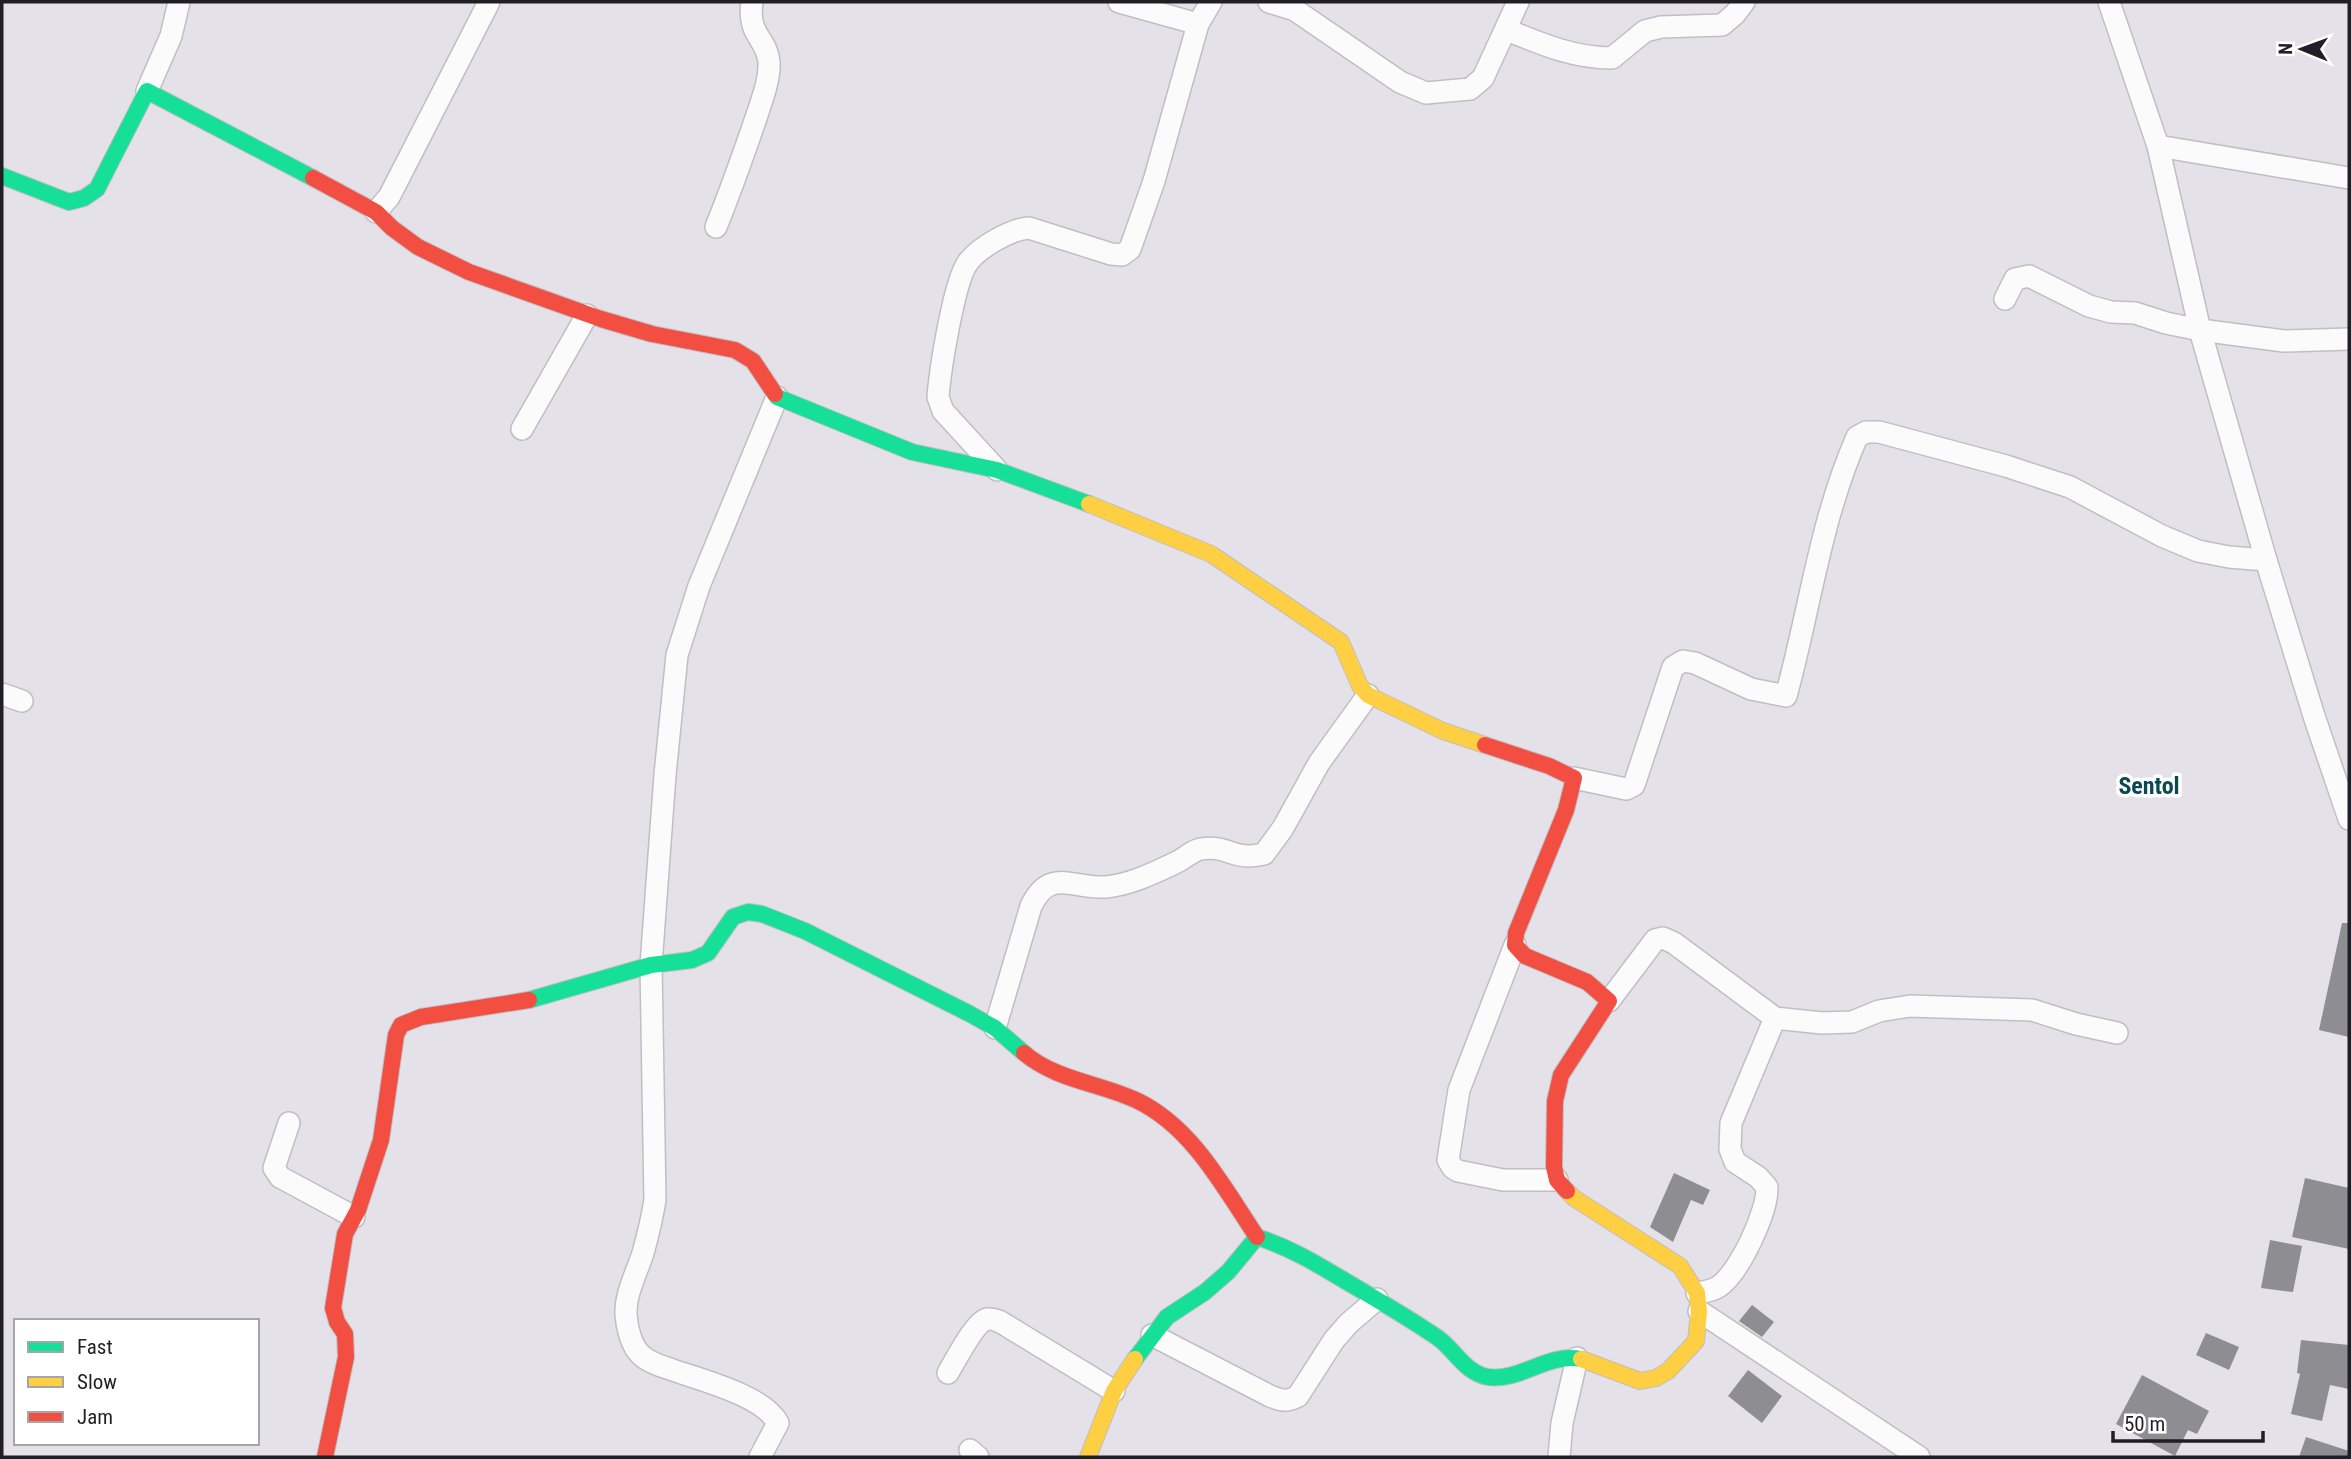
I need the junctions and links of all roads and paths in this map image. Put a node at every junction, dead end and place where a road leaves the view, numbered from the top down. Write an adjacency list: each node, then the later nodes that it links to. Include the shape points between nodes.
1 (178, 2): 13 (street, via 171,36)
2 (489, 2): 17 (street, via 389,197)
3 (752, 2): 18 (street, via 752,27 769,64 766,86)
4 (1119, 2): 11 (street)
5 (1211, 2): 11 (street)
6 (1269, 2): 10 (street)
7 (1518, 2): 12 (street)
8 (1744, 2): 12 (street, via 1722,25 1645,31 1612,58 1587,58)
9 (2109, 2): 14 (street)
10 (1296, 6): 12 (street, via 1399,82 1426,93 1470,89 1483,78)
11 (1198, 24): 25 (street, via 1154,181 1130,248 1122,255 1111,254 1029,228 1015,229 968,261 958,287 938,397 943,411)
12 (1507, 30)
13 (147, 91): 15 (street, via 97,189 84,198 69,202); 17 (street)
14 (2158, 146): 16 (street); 21 (street)
15 (2, 176)
16 (2349, 178)
17 (376, 212): 20 (street, via 418,247 469,272)
18 (716, 227)
19 (2005, 299): 21 (street, via 2015,279 2029,276 2089,306)
20 (587, 314): 23 (street, via 652,334 735,350 754,361); 24 (street)
21 (2200, 330): 22 (street, via 2284,341); 26 (street)
22 (2349, 339)
23 (776, 397): 25 (street, via 912,452); 31 (street, via 699,586 677,655)
24 (522, 429)
25 (997, 470): 27 (street, via 1211,554 1341,642)
26 (2266, 560): 28 (street, via 2198,551 2070,487 1926,443 1866,432 1857,436 1832,508 1786,696 1751,688 1683,661 1674,667 1634,785 1626,789); 29 (street)
27 (1368, 695): 28 (street, via 1443,731); 34 (street, via 1319,763 1265,854 1247,857 1224,848 1199,849 1133,880 1106,887 1062,883 1038,892)
28 (1574, 778): 30 (street)
29 (2349, 820)
30 (1515, 945): 32 (street, via 1525,956 1587,982); 37 (street, via 1459,1090 1448,1160 1458,1171 1503,1180)
31 (651, 965): 34 (street, via 692,960 708,953 733,917 762,914 837,945); 38 (street, via 533,999 421,1017 401,1025 381,1140); 47 (street, via 655,1200 628,1297 631,1340 640,1355 655,1364 745,1397 773,1414 778,1423)
32 (1609, 1001): 33 (street, via 1655,940 1663,939); 37 (street, via 1561,1075 1555,1101)
33 (1774, 1018): 35 (street, via 1852,1022 1910,1006 2032,1010); 41 (street, via 1731,1123 1730,1149 1735,1162 1767,1186 1768,1198 1760,1223 1730,1276)
34 (995, 1028): 39 (street, via 1032,1060 1061,1075 1138,1101 1169,1122 1194,1145)
35 (2117, 1033)
36 (289, 1124): 38 (street, via 274,1168 280,1177)
37 (1557, 1180): 41 (street, via 1589,1209 1680,1266)
38 (355, 1217): 46 (street, via 345,1234 333,1308 345,1334 346,1357)
39 (1257, 1237): 40 (street, via 1287,1247); 42 (street, via 1228,1272 1167,1317)
40 (1377, 1300): 42 (street, via 1341,1332 1298,1396 1290,1400 1270,1396); 43 (street, via 1441,1340 1471,1371 1486,1377)
41 (1698, 1302): 43 (street, via 1696,1341 1656,1378 1640,1381); 50 (street)
42 (1153, 1335): 45 (street)
43 (1577, 1358): 49 (street)
44 (948, 1373): 45 (street, via 974,1331 989,1319 1005,1324)
45 (1114, 1391): 48 (street)
46 (325, 1457)
47 (760, 1457)
48 (1088, 1457)
49 (1559, 1457)
50 (1919, 1457)

